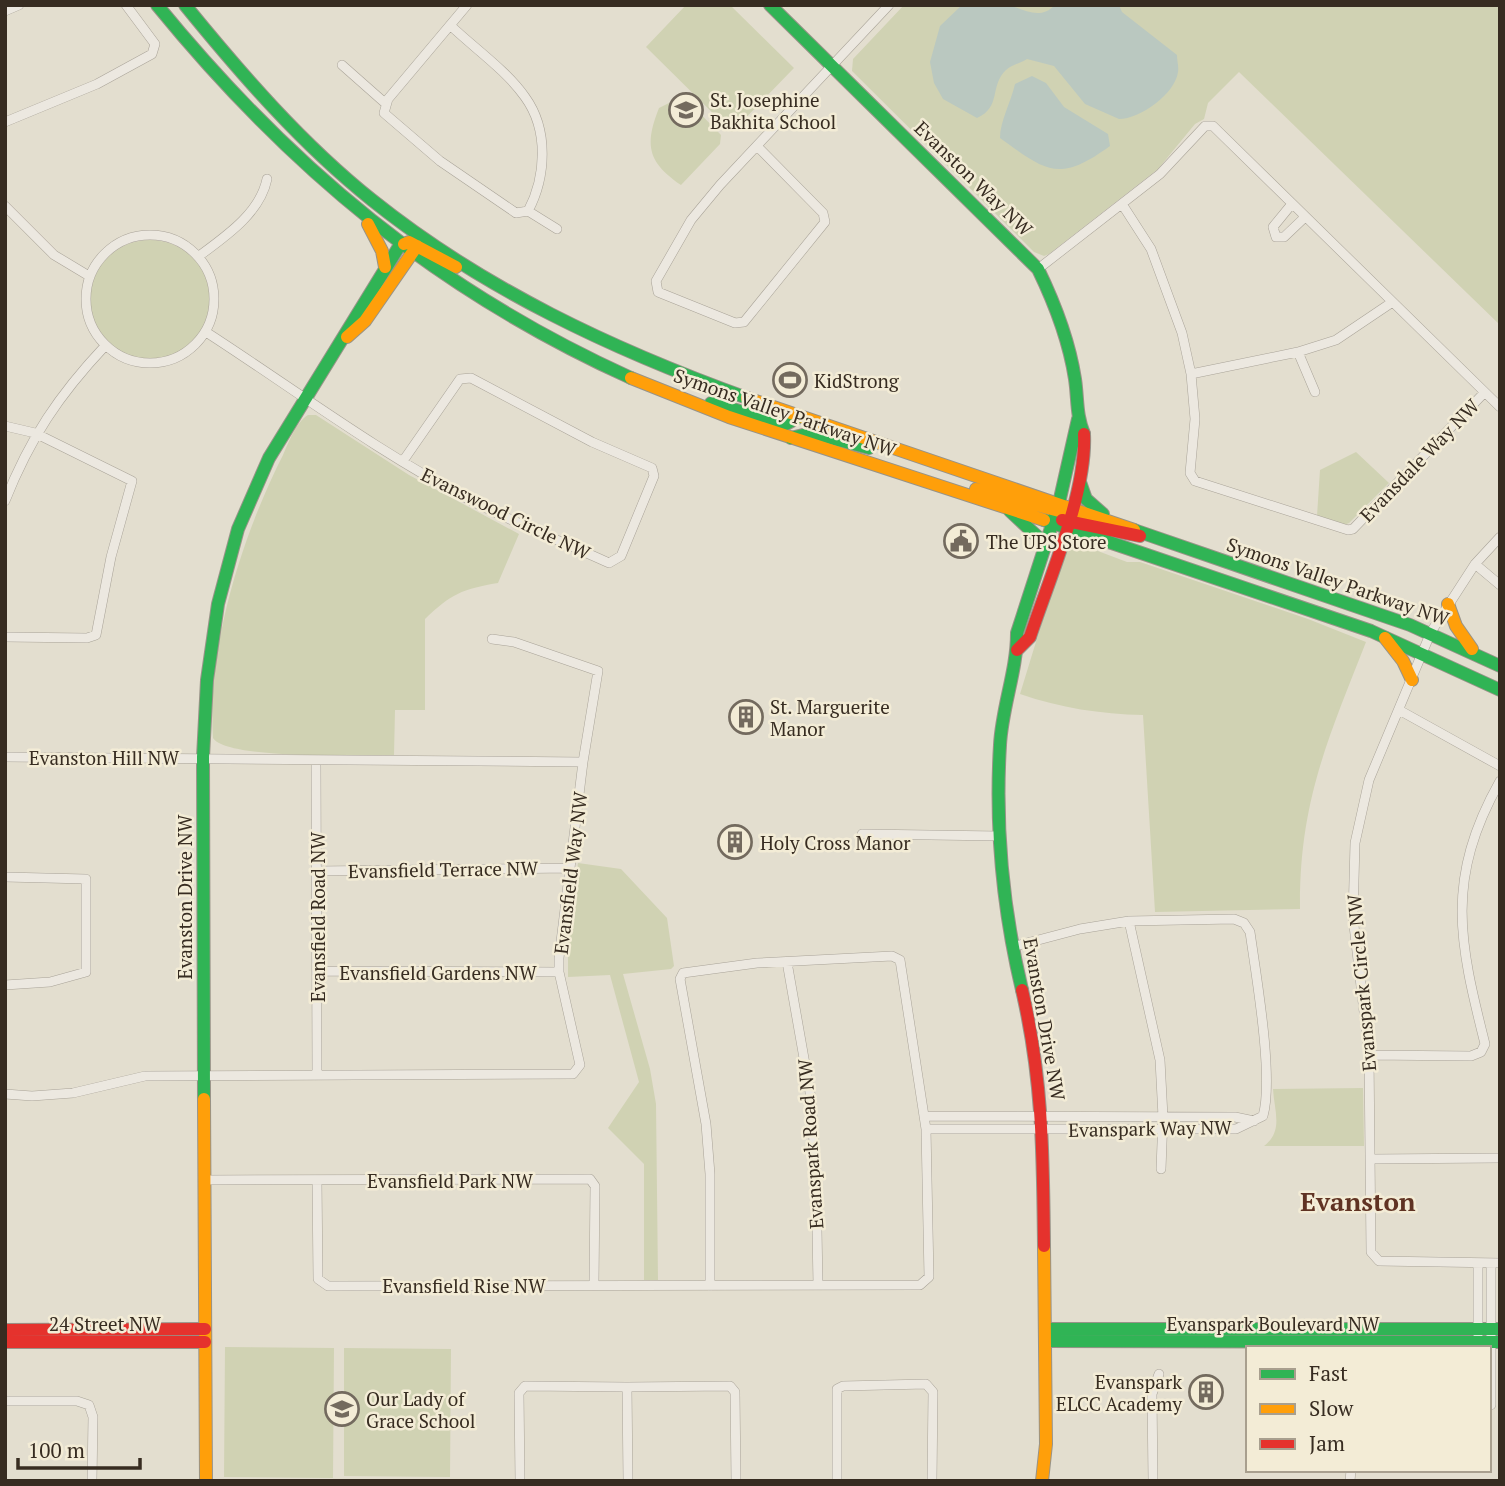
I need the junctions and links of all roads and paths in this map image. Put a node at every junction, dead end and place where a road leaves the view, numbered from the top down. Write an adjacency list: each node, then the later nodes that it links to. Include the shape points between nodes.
1 (19, 5): 8 (street)
2 (126, 5): 13 (street, via 155,44 152,54 97,84)
3 (157, 5): 21 (street, Symons Valley Parkway NW, via 230,95 293,158)
4 (185, 5): 24 (street, Symons Valley Parkway NW, via 243,78)
5 (467, 5): 9 (street)
6 (770, 5): 11 (street, Evanston Way NW)
7 (889, 5): 11 (street)
8 (5, 11)
9 (450, 25): 12 (street); 19 (street, via 526,98 534,116 542,173)
10 (342, 65): 12 (street)
11 (832, 66): 14 (street); 27 (street, Evanston Way NW)
12 (385, 103): 19 (street, via 384,113 440,162 516,214)
13 (5, 122)
14 (757, 146): 14 (street, via 691,220 656,281 658,292 735,323 744,322 825,222 823,213)
15 (267, 179): 25 (street, via 263,197 231,232)
16 (1122, 204): 17 (street, Evansdale Way NW, via 1160,174 1205,126 1213,126); 27 (street, Evansdale Way NW); 34 (street, Evansdale Way NW, via 1166,284)
17 (1291, 205): 20 (street, Evansdale Way NW); 20 (street, via 1273,227 1276,237 1284,237)
18 (5, 206): 28 (street, via 54,255)
19 (528, 211): 22 (street)
20 (1304, 218): 29 (street, Evansdale Way NW)
21 (366, 220): 23 (street, Symons Valley Parkway NW); 26 (street)
22 (557, 229)
23 (400, 245): 24 (street, Symons Valley Parkway NW); 26 (street, Evanston Drive NW)
24 (417, 245): 31 (street, Evanston Drive NW, via 365,321); 38 (street, Symons Valley Parkway NW, via 503,313 613,371); 40 (street, Symons Valley Parkway NW, via 599,341)
25 (199, 257): 28 (street, via 182,242 161,235 139,235 100,257); 30 (street, via 215,293)
26 (385, 267): 31 (street, Evanston Drive NW)
27 (1038, 269): 41 (street, Evanston Way NW, via 1068,341)
28 (89, 276): 32 (street, via 87,313)
29 (1391, 303): 33 (street, via 1336,340); 36 (street, Evansdale Way NW)
30 (206, 332): 32 (street, via 195,345 167,362 134,362); 37 (street, Evanswood Circle NW)
31 (339, 344): 37 (street, Evanston Drive NW)
32 (105, 346): 43 (street, via 62,393)
33 (1298, 352): 34 (street); 35 (street)
34 (1191, 374): 36 (street, Evansdale Way NW, via 1195,419 1190,473 1195,481 1348,530)
35 (1315, 392)
36 (1484, 393): 39 (street, Evansdale Way NW)
37 (305, 397): 46 (street, Evanswood Circle NW); 71 (street, Evanston Drive NW, via 268,459 228,562 204,684)
38 (687, 400): 40 (street, via 725,405 786,424); 44 (street, Symons Valley Parkway NW)
39 (1500, 407)
40 (797, 418): 45 (street, Symons Valley Parkway NW)
41 (1078, 419): 47 (street, Evanston Way NW, via 1085,435); 51 (street, Evanston Way NW)
42 (5, 426): 43 (street)
43 (35, 433): 49 (street); 61 (street, via 131,481 96,635)
44 (791, 438): 45 (street, via 811,433); 48 (street, Symons Valley Parkway NW)
45 (928, 460): 51 (street, Symons Valley Parkway NW)
46 (403, 461): 46 (street, Evanswood Circle NW, via 472,500 609,562 621,556 654,476 652,468 471,378 460,379)
47 (1079, 482): 51 (street, Evanston Way NW); 52 (street, via 1086,499)
48 (959, 491): 50 (street, Symons Valley Parkway NW); 51 (street, via 968,487)
49 (5, 501)
50 (1007, 509): 51 (street, Symons Valley Parkway NW); 55 (street, via 1039,538)
51 (1062, 516): 52 (street, Symons Valley Parkway NW); 54 (street, via 1122,534); 55 (street, Evanston Drive NW); 60 (street, Symons Valley Parkway NW); 63 (street, Evanston Drive NW, via 1030,637)
52 (1116, 522): 54 (street, Symons Valley Parkway NW)
53 (1500, 537): 56 (street, Evanspark Circle NW)
54 (1159, 538): 59 (street, Symons Valley Parkway NW)
55 (1044, 550): 63 (street, Evanston Drive NW, via 1017,633)
56 (1475, 565): 57 (street); 58 (street, Evanspark Circle NW)
57 (1500, 585)
58 (1448, 604): 59 (street, Evanspark Circle NW); 65 (street, via 1460,634)
59 (1431, 632): 64 (street, Evanspark Circle NW); 65 (street, Symons Valley Parkway NW)
60 (1382, 635): 64 (street, Symons Valley Parkway NW); 67 (street, via 1403,660)
61 (5, 637)
62 (492, 639): 73 (street, via 598,671)
63 (1017, 650): 77 (street, Evanston Drive NW, via 1000,736)
64 (1421, 651): 67 (street, Evanspark Circle NW); 68 (street, Symons Valley Parkway NW)
65 (1474, 652): 66 (street, Symons Valley Parkway NW)
66 (1500, 666)
67 (1412, 680): 69 (street, Evanspark Circle NW)
68 (1500, 690)
69 (1399, 710): 74 (street); 87 (street, Evanspark Circle NW, via 1369,780 1355,843 1353,917)
70 (5, 757): 71 (street, Evanston Hill NW)
71 (202, 757): 72 (street, Evansfield Way NW); 89 (street, Evanston Drive NW)
72 (316, 761): 73 (street, Evansfield Way NW); 79 (street, Evansfield Road NW)
73 (583, 762): 78 (street, Evansfield Way NW)
74 (1500, 766)
75 (1500, 781): 87 (street, via 1470,846 1460,923 1485,1044 1471,1056)
76 (862, 834): 77 (street)
77 (999, 836): 82 (street, Evanston Drive NW)
78 (570, 868): 79 (street, Evansfield Terrace NW); 85 (street, Evansfield Way NW)
79 (317, 871): 84 (street, Evansfield Road NW)
80 (5, 877): 86 (street, via 86,879 86,972 50,982)
81 (1129, 921): 82 (street, Evanspark Way NW); 93 (street, via 1155,1027); 94 (street, Evanspark Way NW, via 1234,919 1247,927 1266,1101 1263,1116)
82 (1012, 947): 92 (street, Evanston Drive NW, via 1032,1033)
83 (787, 962): 91 (street, Evansfield Rise NW, via 892,956 900,960); 106 (street, Evanspark Road NW, via 811,1098); 107 (street, via 689,970 680,979 706,1124)
84 (317, 971): 85 (street, Evansfield Gardens NW); 88 (street, Evansfield Road NW)
85 (559, 972): 88 (street, Evansfield Way NW, via 580,1065 573,1074)
86 (5, 985)
87 (1369, 1055): 99 (street, Evanspark Circle NW)
88 (317, 1073): 89 (street, Evansfield Way NW)
89 (203, 1075): 90 (street, Evansfield Way NW, via 145,1076 52,1095); 101 (street, Evanston Drive NW)
90 (5, 1094)
91 (924, 1116): 92 (street, Evanspark Way NW); 95 (street, Evansfield Rise NW)
92 (1043, 1116): 93 (street, Evanspark Way NW); 97 (street, Evanston Drive NW)
93 (1163, 1117): 94 (street, Evanspark Way NW, via 1235,1116); 96 (street)
94 (1254, 1121): 96 (street, Evanspark Way NW, via 1236,1129)
95 (926, 1129): 97 (street, Evanspark Way NW); 106 (street, Evansfield Rise NW, via 929,1277 920,1285)
96 (1161, 1129): 97 (street, Evanspark Way NW); 100 (street)
97 (1044, 1130): 110 (street, Evanston Drive NW)
98 (1500, 1158): 99 (street)
99 (1371, 1159): 103 (street, Evanspark Circle NW, via 1371,1252 1379,1261)
100 (1161, 1169)
101 (204, 1180): 102 (street, Evansfield Park NW); 108 (street, Evanston Drive NW)
102 (317, 1180): 105 (street, Evansfield Rise NW, via 318,1279 328,1286); 105 (street, Evansfield Park NW, via 590,1180 595,1186)
103 (1478, 1263): 104 (street, Evanspark Circle NW); 111 (street)
104 (1496, 1263): 111 (street, Evanspark Circle NW)
105 (594, 1284): 107 (street, Evansfield Rise NW)
106 (818, 1285): 107 (street, Evansfield Rise NW)
107 (710, 1286)
108 (205, 1329): 109 (street, 24 Street NW); 113 (street, Evanston Drive NW)
109 (5, 1330)
110 (1045, 1335): 111 (street, Evanspark Boulevard NW); 126 (street, Evanston Drive NW)
111 (1488, 1337)
112 (5, 1342): 113 (street, 24 Street NW)
113 (205, 1342): 120 (street, Evanston Drive NW)
114 (1159, 1374): 127 (street, via 1152,1394)
115 (1491, 1378): 118 (street)
116 (627, 1387): 121 (street, via 525,1386 519,1393); 122 (street); 123 (street, via 730,1386 735,1392)
117 (5, 1401): 119 (street, via 89,1405 93,1417)
118 (1493, 1405)
119 (92, 1481)
120 (206, 1481)
121 (520, 1481)
122 (628, 1481)
123 (736, 1481)
124 (837, 1481): 125 (street, via 837,1389 926,1384 933,1392)
125 (932, 1481)
126 (1042, 1481)
127 (1153, 1481)

